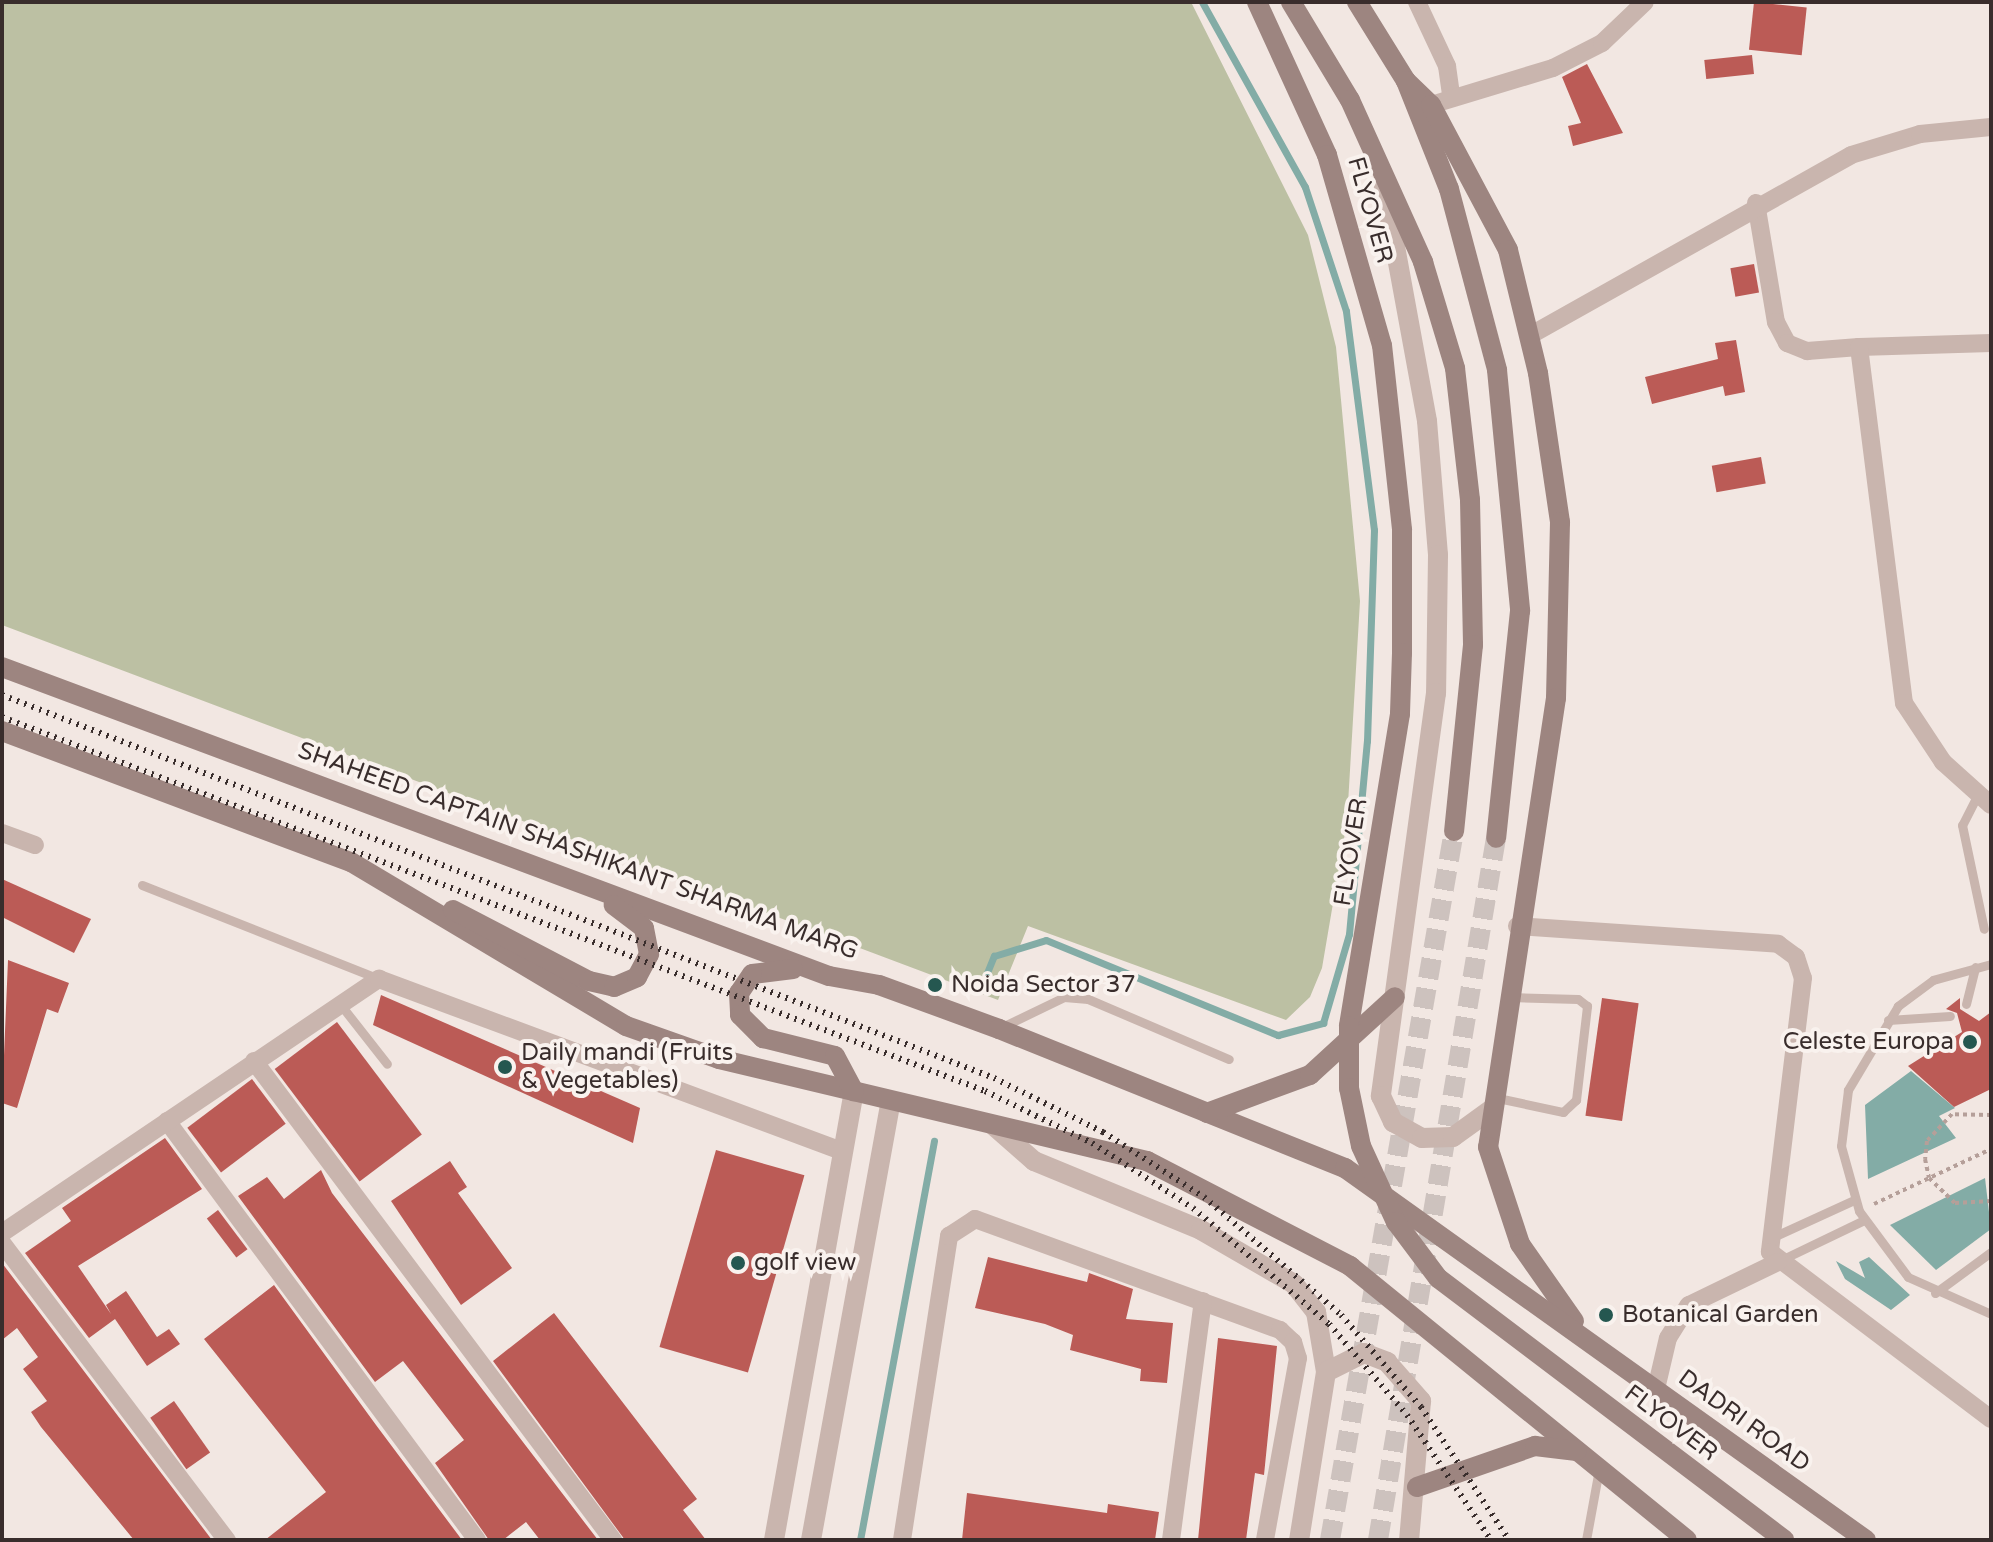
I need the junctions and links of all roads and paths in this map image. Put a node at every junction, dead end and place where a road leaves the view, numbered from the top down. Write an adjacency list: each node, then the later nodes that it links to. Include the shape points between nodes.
1 (1257, 2): 81 (main road, FLYOVER, bridge, via 1327,155 1382,345 1394,436 1400,714 1349,1026 1349,1088 1361,1146 1396,1222 1438,1278)
2 (1291, 2): 10 (main road)
3 (1357, 2): 6 (main road)
4 (1417, 2): 7 (street, via 1447,66)
5 (1645, 2): 7 (street, via 1602,43 1553,68 1505,88)
6 (1406, 81): 8 (main road); 20 (main road, via 1449,189 1497,370 1520,611)
7 (1451, 94): 8 (street)
8 (1431, 105): 12 (main road, via 1508,250)
9 (1991, 127): 11 (street, via 1920,134 1851,155)
10 (1382, 170): 18 (main road, via 1423,262 1455,368 1465,456 1473,645); 32 (street, via 1427,421 1438,555 1436,693)
11 (1756, 203): 12 (street, via 1669,261); 14 (street, via 1776,322 1787,343 1807,351)
12 (1529, 336): 25 (main road, via 1560,535 1556,698)
13 (1991, 343): 14 (street)
14 (1859, 347): 17 (street, via 1904,703 1943,762)
15 (2, 667): 23 (main road, SHAHEED CAPTAIN SHASHIKANT SHARMA MARG)
16 (2, 731): 22 (main road)
17 (1984, 799): 26 (lane, via 1962,825)
18 (1454, 831)
19 (2, 833): 21 (street)
20 (1496, 838)
21 (35, 845)
22 (351, 862): 23 (main road, via 589,981 626,984 645,966 644,928); 41 (main road, via 626,1026 719,1059)
23 (572, 879): 29 (main road, SHAHEED CAPTAIN SHASHIKANT SHARMA MARG)
24 (142, 885): 30 (lane)
25 (1517, 926): 31 (main road); 55 (street, via 1778,944 1796,957 1803,978)
26 (1984, 929)
27 (1991, 964): 28 (lane)
28 (1975, 967): 34 (lane); 36 (lane, via 1915,990)
29 (829, 976): 37 (main road, SHAHEED CAPTAIN SHASHIKANT SHARMA MARG, via 879,985); 41 (main road, via 761,969 739,993 740,1015 763,1038 835,1056)
30 (379, 979): 33 (street); 49 (street)
31 (1506, 996): 43 (main road); 43 (lane, via 1578,999 1589,1014 1574,1106 1563,1112)
32 (1395, 997): 43 (street, via 1381,1096 1393,1122 1422,1138 1453,1137); 44 (main road, via 1310,1075)
33 (338, 1002): 39 (street); 40 (lane)
34 (1966, 1004)
35 (1950, 1016): 36 (lane)
36 (1888, 1020): 51 (lane, via 1861,1062 1842,1114 1844,1174)
37 (999, 1029): 38 (lane, via 1064,997 1088,999); 44 (main road, SHAHEED CAPTAIN SHASHIKANT SHARMA MARG)
38 (1229, 1059)
39 (254, 1061): 46 (street); 71 (street)
40 (387, 1064)
41 (854, 1091): 42 (main road); 49 (street)
42 (891, 1101): 47 (main road); 73 (street)
43 (1492, 1103): 62 (main road, via 1488,1147 1506,1215 1547,1287)
44 (1207, 1113): 62 (main road, SHAHEED CAPTAIN SHASHIKANT SHARMA MARG, via 1367,1181)
45 (1991, 1115): 50 (path, via 1952,1114 1927,1141)
46 (167, 1121): 54 (street); 70 (street)
47 (993, 1125): 63 (street, via 1034,1161 1201,1230 1294,1284 1316,1312); 66 (main road, via 1147,1161 1350,1266)
48 (1991, 1149): 50 (path)
49 (843, 1152): 72 (street)
50 (1929, 1178): 52 (path, via 1955,1203); 53 (path)
51 (1854, 1200): 53 (lane); 55 (lane)
52 (1991, 1201)
53 (1862, 1216): 58 (lane); 59 (lane, via 1908,1277)
54 (2, 1233)
55 (1768, 1240): 58 (street)
56 (2, 1243): 69 (street)
57 (1991, 1252): 59 (lane)
58 (1778, 1262): 64 (street, via 1689,1305 1668,1338); 65 (street)
59 (1935, 1293): 61 (lane)
60 (1203, 1301): 74 (street, via 975,1219 959,1223 949,1236); 75 (street); 76 (street, via 1280,1330 1298,1358)
61 (1991, 1314)
62 (1593, 1343): 64 (main road, DADRI ROAD)
63 (1326, 1372): 68 (street, via 1364,1353 1412,1385 1425,1421); 77 (street)
64 (1656, 1389): 82 (main road, DADRI ROAD)
65 (1991, 1419)
66 (1577, 1451): 67 (main road); 68 (main road, via 1535,1446)
67 (1599, 1468): 79 (lane); 80 (main road)
68 (1417, 1487): 78 (street)
69 (227, 1540)
70 (477, 1540)
71 (613, 1540)
72 (774, 1540)
73 (811, 1540)
74 (902, 1540)
75 (1171, 1540)
76 (1265, 1540)
77 (1299, 1540)
78 (1409, 1540)
79 (1586, 1540)
80 (1687, 1540)
81 (1784, 1540)
82 (1866, 1540)

